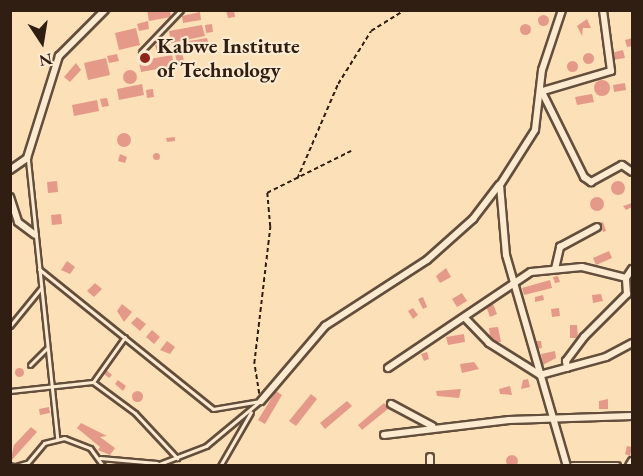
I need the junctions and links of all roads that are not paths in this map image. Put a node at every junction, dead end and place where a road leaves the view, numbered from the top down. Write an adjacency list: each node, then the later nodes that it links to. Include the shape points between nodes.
1 (105, 10): 7 (street, via 59,56)
2 (181, 10): 5 (lane)
3 (562, 10): 6 (street, via 542,70)
4 (603, 10): 6 (street, via 611,71)
5 (141, 52)
6 (543, 92): 9 (street, via 584,177 591,182 622,165); 10 (street, via 535,130)
7 (27, 158): 8 (street); 13 (lane)
8 (10, 170)
9 (633, 172)
10 (500, 185): 18 (street, via 506,255); 32 (street, via 473,219 427,260 325,326)
11 (10, 197): 13 (street, via 18,222)
12 (597, 227): 16 (street, via 560,247)
13 (35, 235): 15 (lane)
14 (633, 268): 17 (street)
15 (39, 269): 19 (lane); 22 (lane)
16 (555, 270): 17 (street, via 582,267); 18 (street)
17 (626, 278): 27 (street, via 627,294 584,337 566,361)
18 (517, 280): 20 (street); 28 (street)
19 (41, 288): 21 (lane); 24 (lane)
20 (465, 318): 26 (street); 28 (street, via 489,343)
21 (10, 326)
22 (125, 337): 29 (lane); 32 (lane, via 213,409)
23 (633, 343): 27 (street)
24 (47, 348): 25 (lane); 30 (lane)
25 (30, 365)
26 (388, 368)
27 (567, 368): 28 (street)
28 (540, 375): 36 (street)
29 (93, 382): 30 (lane); 42 (lane, via 135,413)
30 (51, 383): 31 (lane); 39 (lane)
31 (10, 391)
32 (262, 400): 34 (lane)
33 (391, 404): 37 (street)
34 (254, 408): 42 (lane, via 206,446); 49 (lane)
35 (633, 416): 36 (street)
36 (551, 418): 37 (street); 51 (street)
37 (432, 427): 38 (street)
38 (384, 435)
39 (57, 438): 41 (lane, via 84,444); 45 (lane, via 39,447)
40 (430, 457): 50 (street)
41 (100, 458): 44 (lane); 47 (lane)
42 (177, 458): 44 (lane)
43 (633, 461): 54 (street)
44 (159, 463): 48 (lane)
45 (25, 464): 46 (lane)
46 (13, 465)
47 (103, 465)
48 (154, 465)
49 (220, 465)
50 (430, 465)
51 (567, 465)
52 (573, 465): 53 (street)
53 (617, 465)
54 (629, 465)

